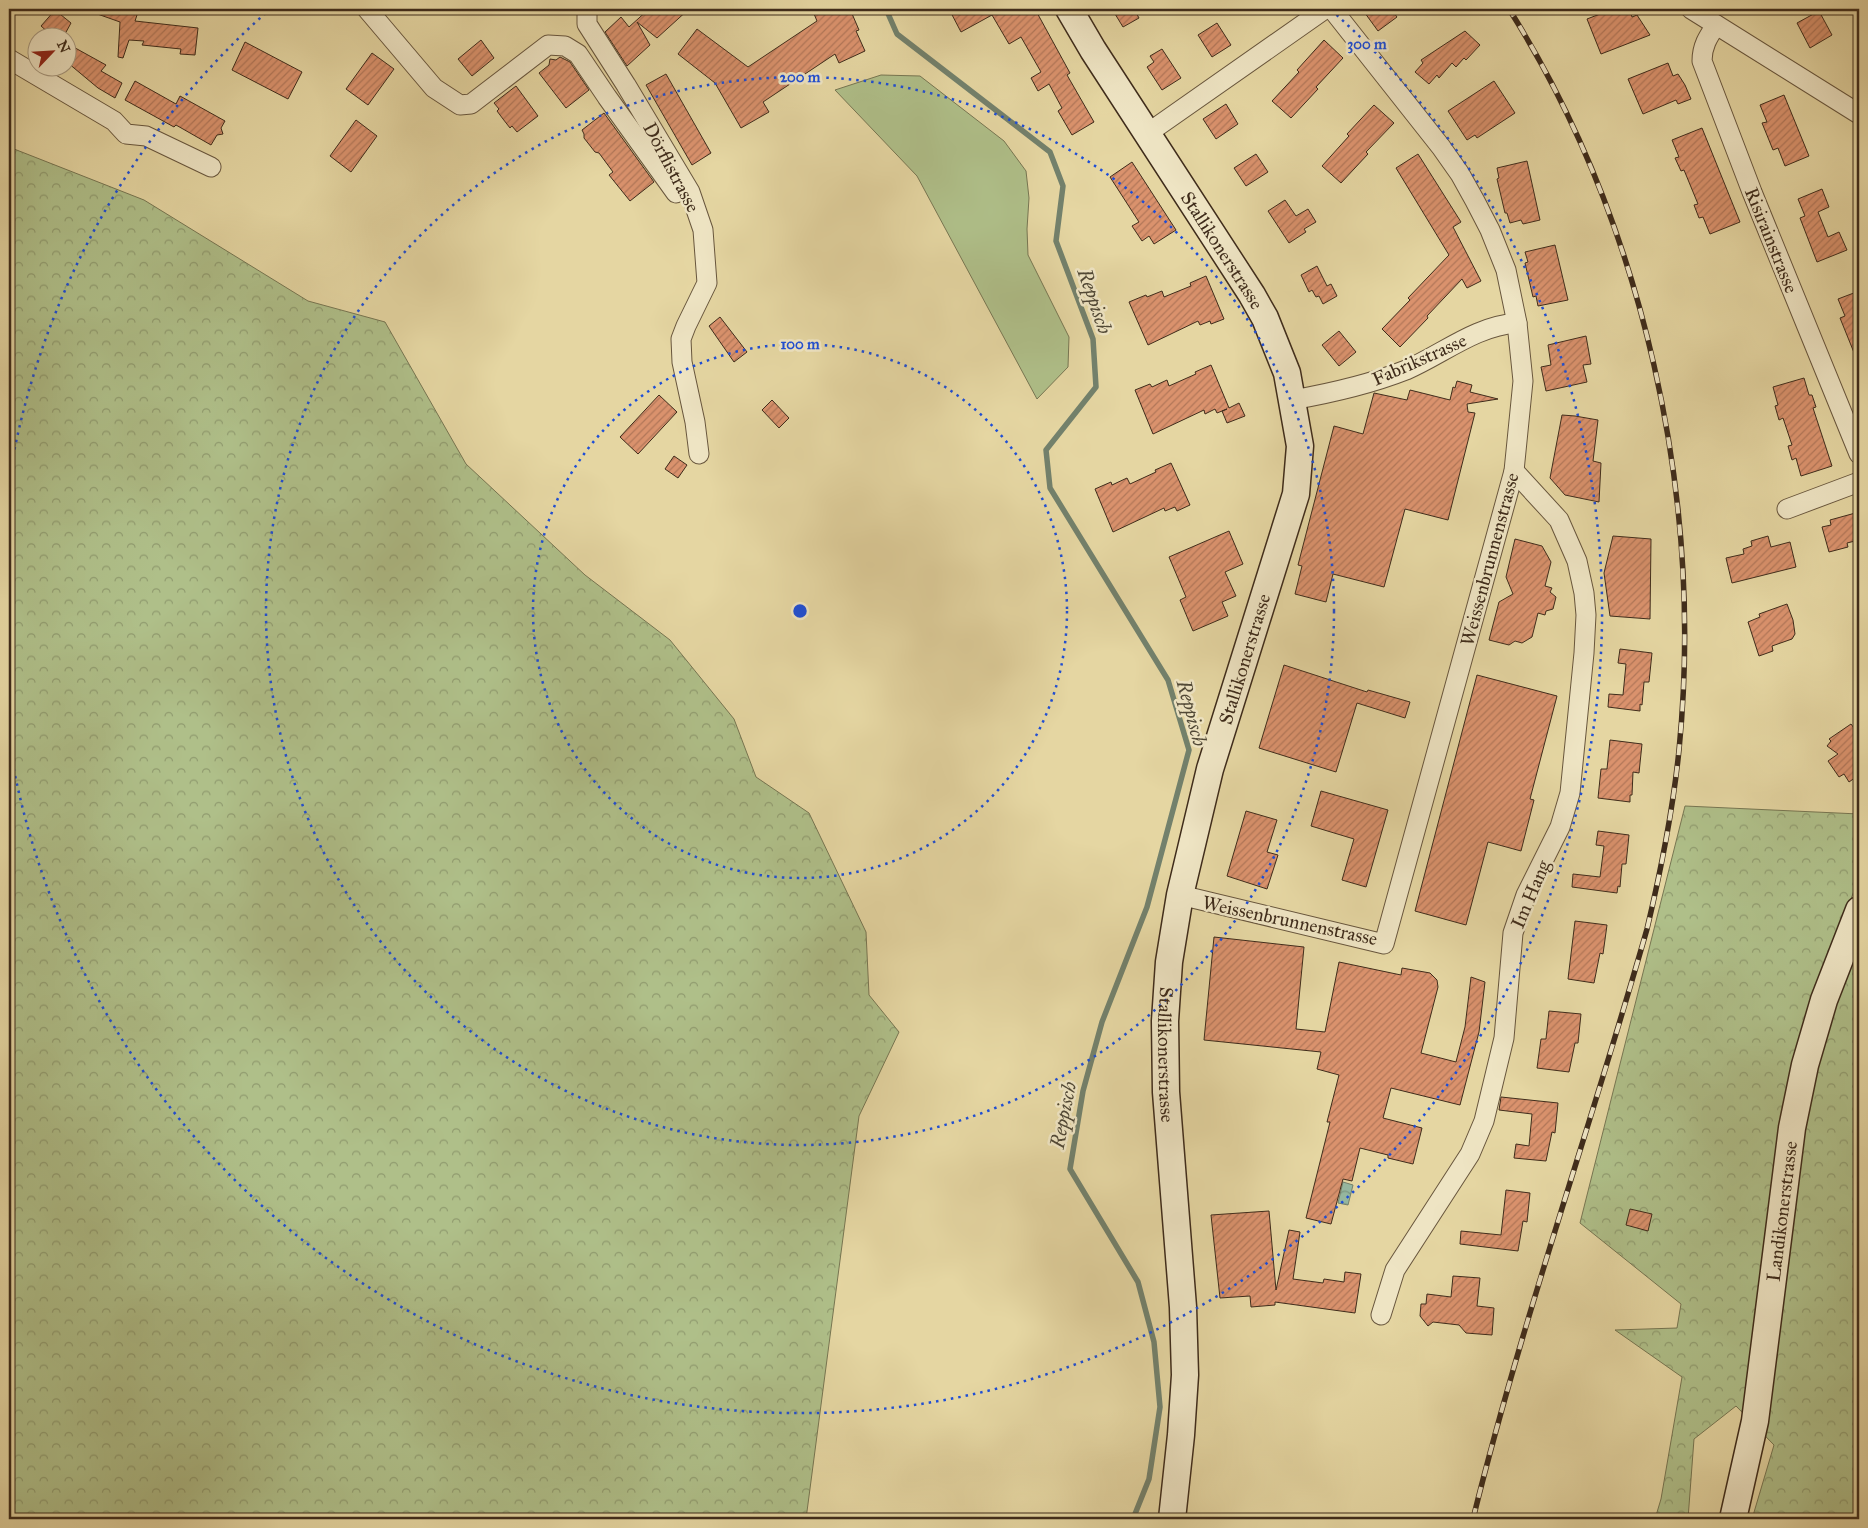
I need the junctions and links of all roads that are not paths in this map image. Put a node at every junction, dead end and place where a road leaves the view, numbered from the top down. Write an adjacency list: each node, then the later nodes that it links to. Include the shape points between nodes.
1 (367, 9): 12 (street, via 434,88 460,105 472,104 548,45 565,46 578,54)
2 (587, 9): 15 (street, Dörflistrasse, via 587,24 690,192 704,230 707,283 681,339 682,362)
3 (1068, 9): 10 (street, Stallikonerstrasse)
4 (1325, 9): 10 (street)
5 (1332, 9): 13 (street, Weissenbrunnenstrasse, via 1460,174 1490,230 1506,270)
6 (1691, 9): 7 (street)
7 (1716, 25): 9 (street); 16 (street, Risirainstrasse, via 1705,41 1702,60)
8 (9, 60): 11 (street, via 114,121 126,134 146,136)
9 (1859, 114)
10 (1148, 133): 14 (street, Stallikonerstrasse, via 1265,318 1287,373)
11 (211, 167)
12 (676, 193)
13 (1517, 322): 14 (street, Fabrikstrasse, via 1478,332 1406,369 1356,387); 17 (street, Weissenbrunnenstrasse, via 1523,381)
14 (1292, 400): 20 (street, Stallikonerstrasse, via 1300,446 1296,494 1210,769)
15 (699, 454)
16 (1859, 454)
17 (1514, 471): 20 (street, Weissenbrunnenstrasse, via 1384,944); 22 (street, Im Hang, via 1559,520 1577,561 1584,593 1584,653 1570,793 1560,827 1526,894 1513,933 1504,1038 1484,1120 1470,1154 1395,1270)
18 (1859, 482): 19 (street)
19 (1787, 508)
20 (1180, 896): 23 (street, Stallikonerstrasse, via 1169,962 1165,1021 1166,1092 1184,1341 1181,1435)
21 (1859, 910): 24 (street, Landikonerstrasse, via 1824,1000 1805,1065 1792,1128 1755,1421)
22 (1381, 1315)
23 (1172, 1519)
24 (1733, 1519)

